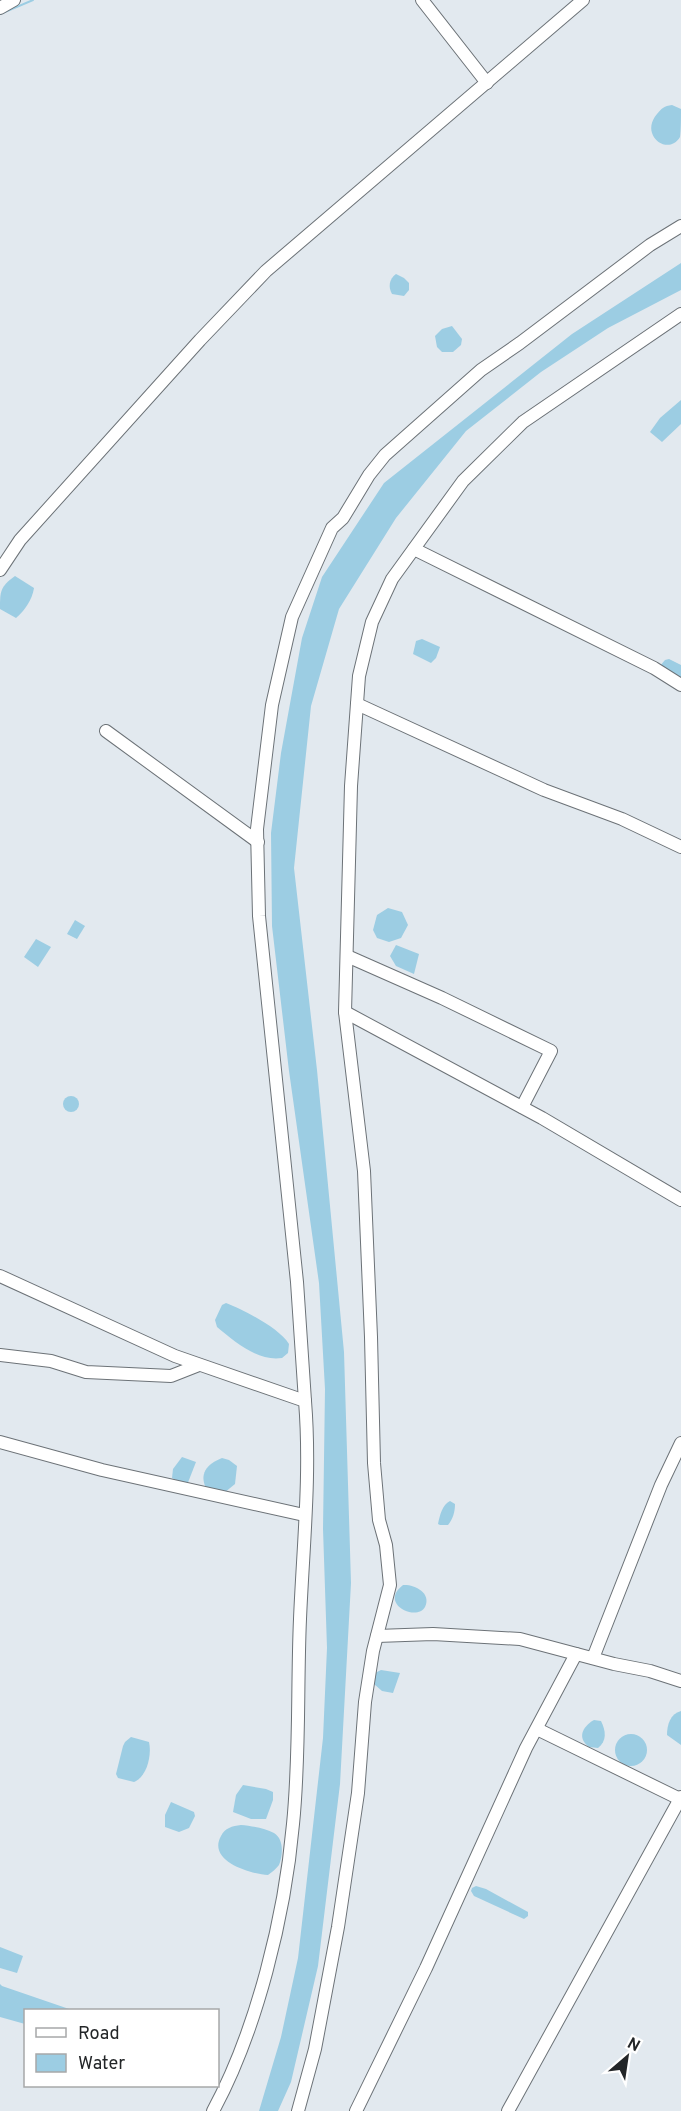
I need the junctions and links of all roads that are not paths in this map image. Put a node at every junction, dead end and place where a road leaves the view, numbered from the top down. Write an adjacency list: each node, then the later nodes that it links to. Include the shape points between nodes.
1 (14, 0): 4 (street)
2 (422, 0): 5 (street)
3 (583, 0): 5 (street)
4 (0, 8)
5 (487, 83): 9 (street, via 266,272 20,540)
6 (681, 226): 13 (street, via 481,370 386,455 332,528 292,617 272,705)
7 (681, 314): 8 (street, via 523,422 463,481)
8 (414, 549): 10 (street); 11 (street, via 392,579 372,622 359,676)
9 (0, 570)
10 (681, 685)
11 (357, 704): 14 (street, via 544,790); 15 (street)
12 (106, 731): 13 (street)
13 (258, 842): 22 (street, via 259,916 297,1282)
14 (681, 847)
15 (346, 956): 16 (street); 17 (street, via 551,1051)
16 (345, 1012): 17 (street); 26 (street, via 364,1171 374,1463 390,1585)
17 (522, 1107): 18 (street)
18 (681, 1200)
19 (0, 1276): 21 (street)
20 (0, 1354): 21 (street, via 51,1361 86,1372 171,1376)
21 (199, 1365): 22 (street)
22 (305, 1401): 25 (street)
23 (0, 1442): 25 (street, via 102,1470)
24 (681, 1443): 28 (street)
25 (304, 1515): 32 (street, via 293,1824 282,1905 257,2002 229,2081)
26 (377, 1636): 27 (street, via 520,1638); 33 (street, via 365,1702 358,1793 338,1927 315,2049)
27 (576, 1654): 28 (street); 30 (street)
28 (593, 1658): 29 (street)
29 (681, 1681)
30 (537, 1729): 31 (street); 34 (street)
31 (680, 1798): 35 (street)
32 (213, 2111)
33 (298, 2111)
34 (356, 2111)
35 (508, 2111)

